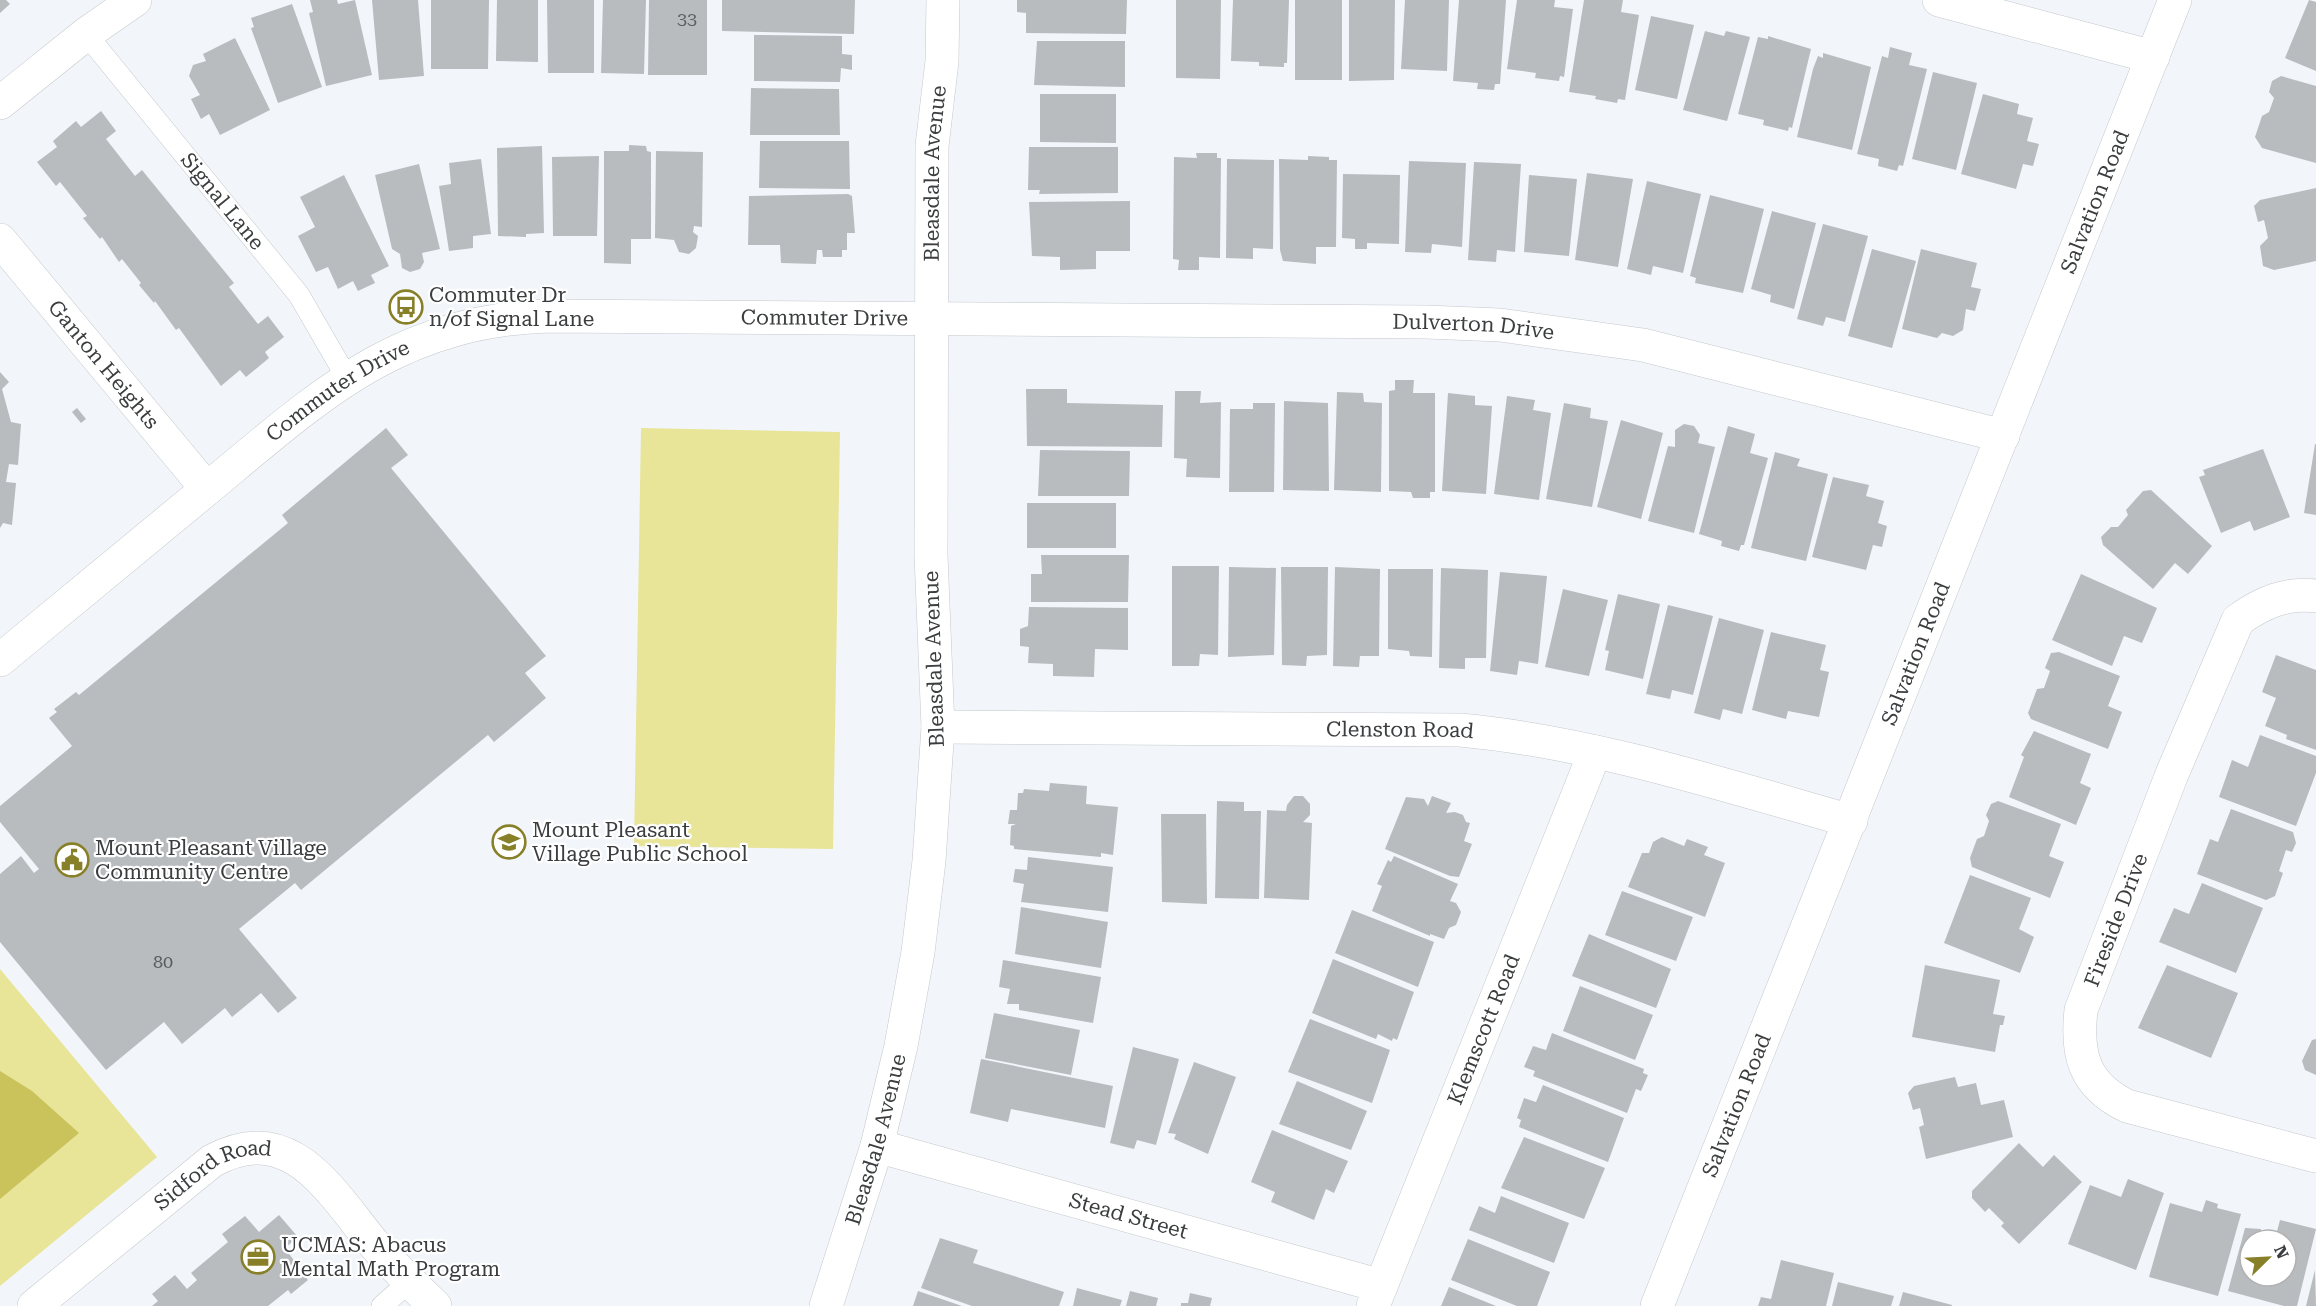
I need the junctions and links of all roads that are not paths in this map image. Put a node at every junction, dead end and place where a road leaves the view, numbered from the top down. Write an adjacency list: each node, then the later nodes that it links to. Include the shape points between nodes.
1 (135, 0): 5 (street)
2 (943, 0): 9 (street, Bleasdale Avenue, via 942,61 932,146)
3 (1939, 0): 6 (street)
4 (2175, 0): 6 (street, Salvation Road)
5 (86, 34): 7 (street); 10 (lane, Signal Lane, via 299,295)
6 (2153, 57): 11 (street, Salvation Road)
7 (0, 104)
8 (0, 240): 12 (street, Ganton Heights)
9 (932, 318): 10 (street, Commuter Drive, via 508,318 441,333 385,355); 11 (street, Dulverton Drive, via 1426,322 1551,330 1643,345); 15 (street, Bleasdale Avenue, via 931,555)
10 (347, 378): 12 (street, Commuter Drive, via 298,413)
11 (2003, 436): 17 (street, Salvation Road)
12 (207, 489): 14 (street, Commuter Drive)
13 (2316, 596): 19 (street, Fireside Drive, via 2284,597 2259,605 2238,620 2168,785 2081,1010 2079,1032 2088,1073 2111,1098 2127,1106)
14 (0, 660)
15 (938, 727): 16 (street, Clenston Road, via 1460,730 1549,741); 18 (street, Bleasdale Avenue, via 918,952 901,1046)
16 (1595, 752): 17 (street, Clenston Road); 21 (street, Klemscott Road)
17 (1851, 820): 26 (street, Salvation Road)
18 (876, 1146): 21 (street, Stead Street); 25 (street, Bleasdale Avenue)
19 (2316, 1156)
20 (410, 1281): 22 (street, Sidford Road, via 302,1161 272,1148 244,1147 212,1161); 23 (lane); 24 (street, Sidford Road)
21 (1377, 1296)
22 (34, 1306)
23 (382, 1306)
24 (435, 1306)
25 (826, 1306)
26 (1657, 1306)

